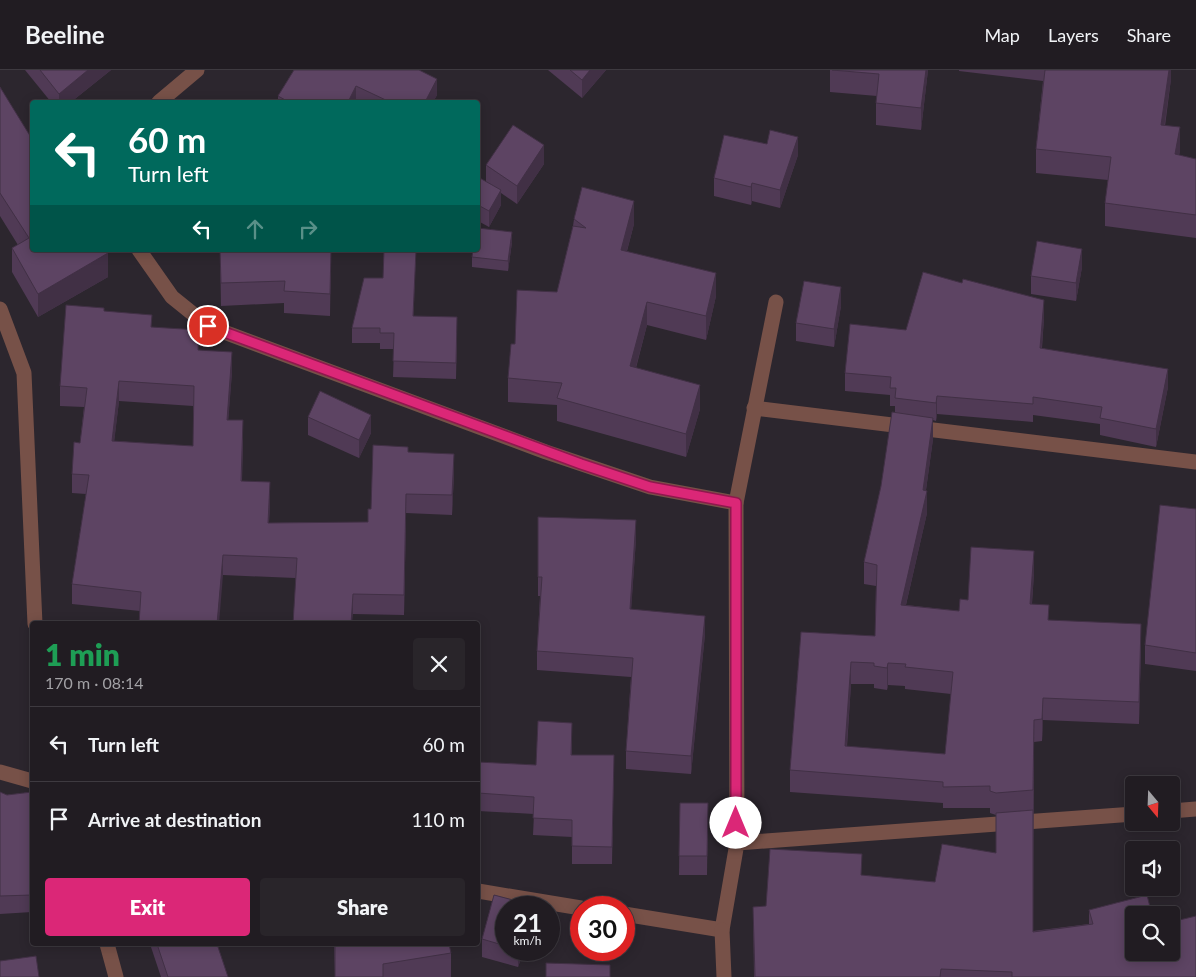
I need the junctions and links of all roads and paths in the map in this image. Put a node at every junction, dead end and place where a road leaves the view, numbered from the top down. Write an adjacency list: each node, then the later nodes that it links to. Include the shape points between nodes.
1 (197, 70): 2 (street)
2 (161, 100)
3 (140, 252): 8 (street, via 172,297 208,326 650,487)
4 (776, 302): 6 (street)
5 (0, 310): 9 (street, via 24,373)
6 (754, 408): 7 (street); 8 (street)
7 (1196, 462)
8 (736, 503): 15 (street)
9 (34, 621)
10 (0, 772): 11 (street)
11 (30, 780)
12 (1196, 809): 13 (street)
13 (1180, 810)
14 (1125, 815): 15 (street)
15 (737, 843): 19 (street)
16 (480, 891): 17 (street)
17 (570, 906)
18 (635, 916): 19 (street)
19 (722, 930): 22 (street)
20 (108, 946): 21 (street)
21 (116, 977)
22 (724, 977)

